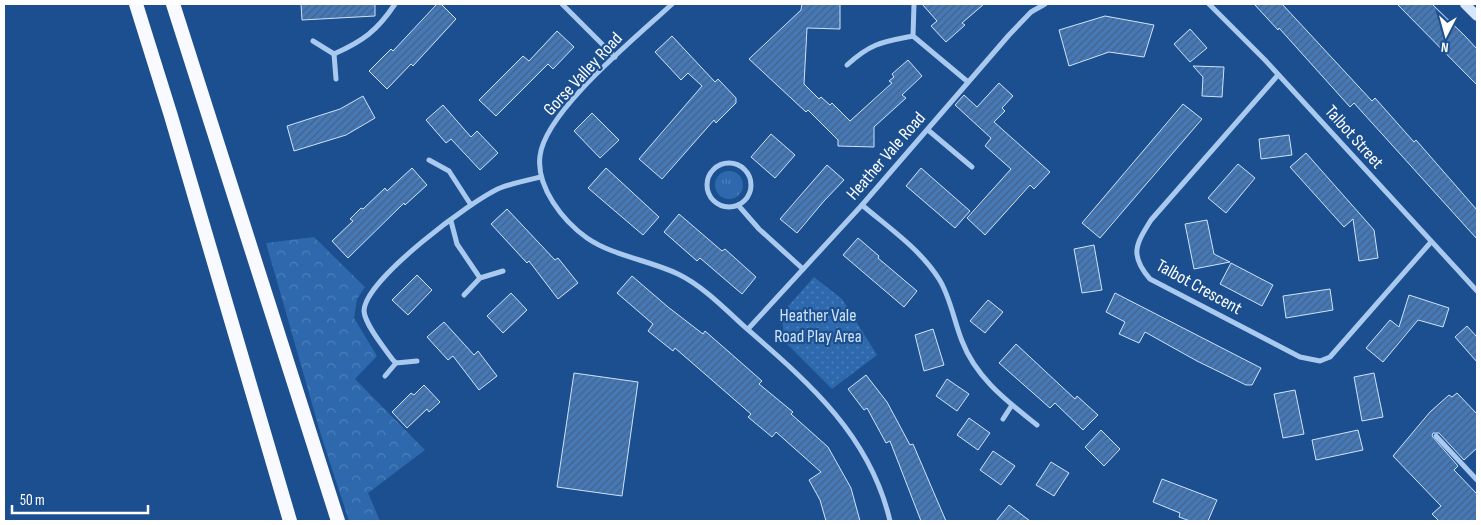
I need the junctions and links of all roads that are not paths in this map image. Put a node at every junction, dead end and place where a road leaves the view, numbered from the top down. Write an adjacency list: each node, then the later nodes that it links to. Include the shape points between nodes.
1 (136, 4): 42 (highway)
2 (173, 4): 43 (highway)
3 (395, 4): 13 (street, via 382,23 361,42)
4 (562, 4): 14 (street)
5 (672, 4): 14 (street, Gorse Valley Road)
6 (914, 4): 11 (street)
7 (1045, 4): 18 (street, Heather Vale Road, via 1031,12)
8 (1208, 4): 16 (street, Talbot Street)
9 (1465, 4): 10 (main road)
10 (1477, 16)
11 (913, 36): 15 (street, via 877,43); 18 (street)
12 (313, 41): 13 (street)
13 (334, 54): 17 (street)
14 (615, 57): 22 (street, Gorse Valley Road, via 576,96 545,138 540,156)
15 (847, 65)
16 (1278, 75): 27 (street, Talbot Street); 27 (street, Talbot Crescent, via 1151,220 1138,240 1136,254 1141,268 1150,278 1300,357 1320,361 1330,356)
17 (336, 79)
18 (968, 82): 19 (street, Heather Vale Road)
19 (928, 130): 21 (street); 25 (street, Heather Vale Road)
20 (429, 160): 23 (street, via 449,171)
21 (972, 167)
22 (541, 177): 23 (street, via 500,188); 33 (street, Gorse Valley Road, via 549,196 563,215 587,238 680,275)
23 (471, 205): 26 (street)
24 (738, 205): 24 (street, via 721,206 708,194 708,177 719,164 736,164 749,176 750,193); 28 (street)
25 (862, 205): 28 (street, Heather Vale Road); 37 (street, via 923,258 940,281 974,367 1001,398)
26 (451, 221): 30 (street, via 457,244); 35 (street, via 430,234 368,297 364,312 366,320)
27 (1431, 242): 31 (street, Talbot Street)
28 (803, 269): 33 (street, Heather Vale Road)
29 (503, 270): 30 (street)
30 (480, 278): 32 (street)
31 (1477, 291)
32 (464, 295)
33 (748, 330): 44 (street, Gorse Valley Road, via 812,386 836,412 866,459)
34 (417, 361): 35 (street)
35 (396, 363): 36 (street)
36 (385, 376)
37 (1012, 405): 38 (street); 39 (street)
38 (1003, 419)
39 (1037, 425)
40 (1436, 436): 41 (street)
41 (1477, 480)
42 (290, 521)
43 (338, 521)
44 (890, 521)

